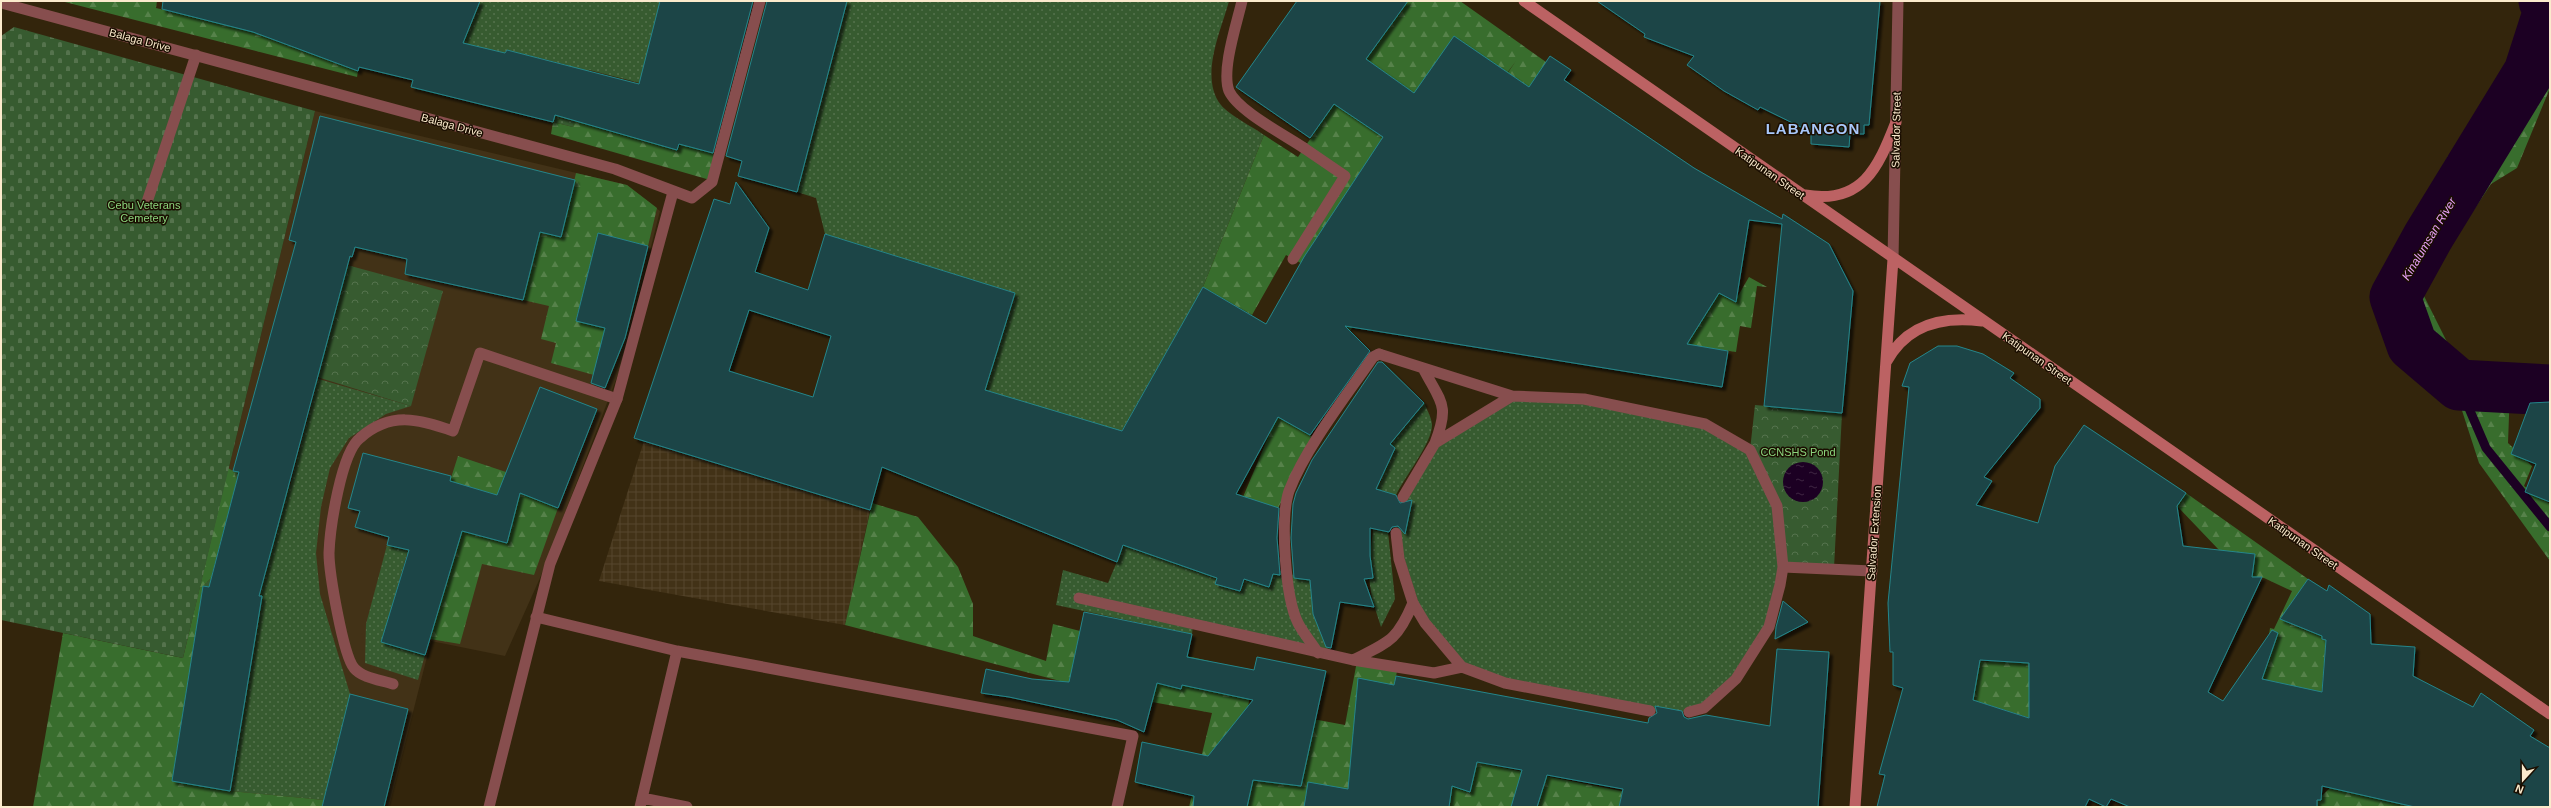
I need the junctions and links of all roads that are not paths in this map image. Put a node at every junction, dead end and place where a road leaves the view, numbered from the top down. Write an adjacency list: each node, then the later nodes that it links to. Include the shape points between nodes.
1 (760, 1): 8 (street, Balaga Drive, via 712,182 692,198)
2 (1242, 1): 11 (street, via 1229,61 1227,78 1230,91 1242,106 1346,176)
3 (1524, 1): 9 (main road, Katipunan Street)
4 (1898, 1): 7 (street, Salvador Street)
5 (4, 5): 6 (street, Balaga Drive)
6 (196, 55): 8 (street, Balaga Drive, via 615,169); 10 (street)
7 (1896, 122): 9 (main road, via 1876,167 1857,188 1840,195); 12 (street, Salvador Street)
8 (673, 192): 17 (street)
9 (1801, 195): 12 (main road, Katipunan Street)
10 (146, 205)
11 (1293, 259)
12 (1893, 259): 13 (main road, Katipunan Street); 14 (main road, Salvador Extension)
13 (1984, 322): 14 (main road, via 1944,320 1919,328 1896,346); 33 (main road, Katipunan Street)
14 (1886, 363): 22 (main road, Salvador Extension)
15 (1423, 368): 16 (street); 18 (street, via 1444,408 1443,422); 27 (street, via 1379,354 1373,357 1312,449 1289,491 1286,506 1286,546 1290,599 1298,623)
16 (1512, 396): 18 (street); 21 (street, via 1584,399 1705,424 1750,450 1777,506)
17 (617, 399): 25 (street, via 550,564); 30 (street, via 480,353 453,430 417,419 391,420 360,438 350,449 342,468 330,553 340,628 353,667 360,673)
18 (1435, 443): 19 (street)
19 (1403, 497)
20 (1396, 533): 24 (street, via 1400,559)
21 (1783, 567): 22 (street); 32 (street, via 1769,627 1736,679 1704,708)
22 (1872, 571): 38 (main road, Salvador Extension)
23 (1079, 598): 27 (street)
24 (1413, 603): 28 (street, via 1403,628 1387,643); 29 (street, via 1425,623)
25 (536, 616): 26 (street); 35 (street)
26 (677, 652): 34 (street); 37 (street, via 1133,736)
27 (1318, 653): 28 (street)
28 (1353, 660): 29 (street, via 1434,673)
29 (1462, 667): 31 (street, via 1505,683)
30 (393, 684)
31 (1650, 711)
32 (1689, 712)
33 (2550, 714)
34 (641, 802): 36 (street)
35 (489, 807)
36 (687, 807)
37 (1117, 807)
38 (1855, 807)

